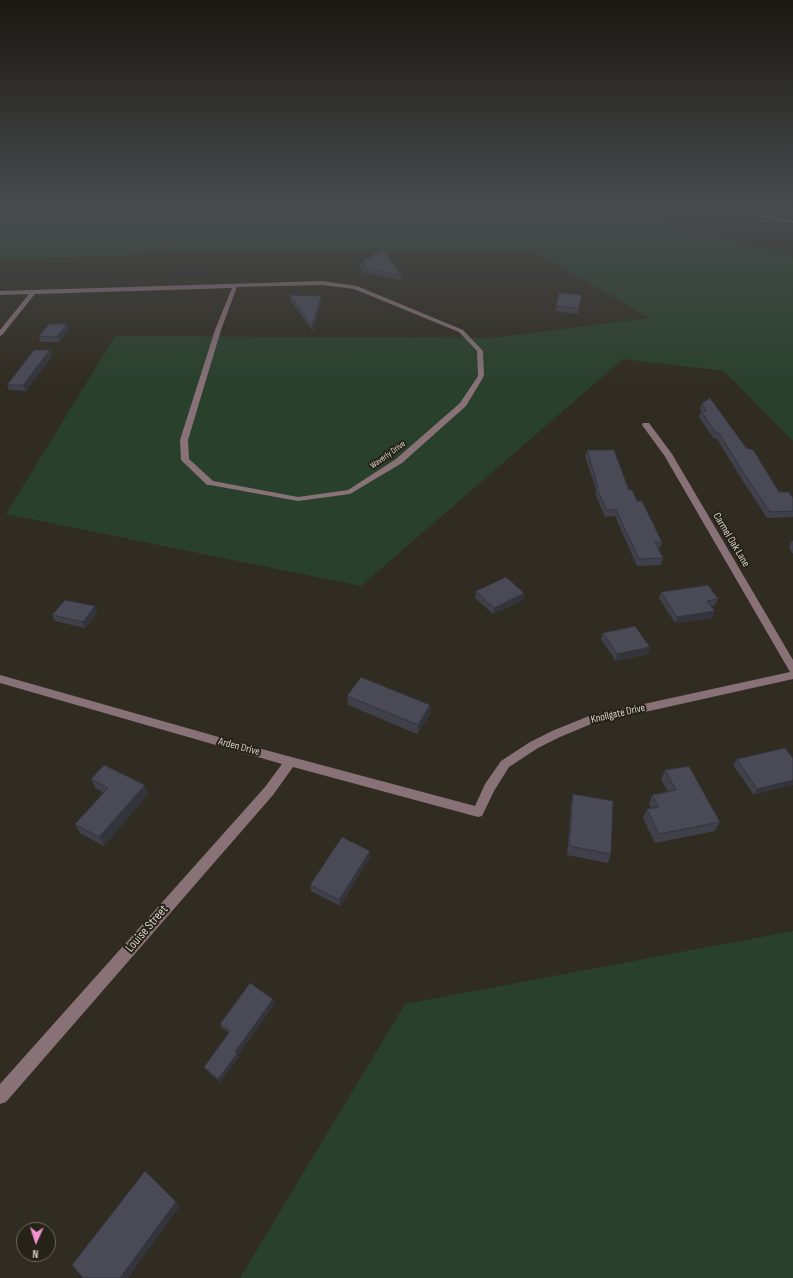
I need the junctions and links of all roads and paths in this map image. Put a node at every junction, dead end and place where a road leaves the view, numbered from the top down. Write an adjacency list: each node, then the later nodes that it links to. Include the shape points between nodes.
1 (235, 286): 1 (street, Waverly Drive, via 322,283 356,288 461,331 480,351 481,376 463,404 451,415 399,461 350,492 298,498 210,483 185,460 184,440 218,330); 2 (street, Waverly Drive)
2 (33, 292): 3 (street, Waverly Drive); 4 (street)
3 (0, 293)
4 (0, 334)
5 (646, 425): 6 (street, Carmel Oak Lane, via 668,454)
6 (793, 669)
7 (793, 675): 10 (street, Knollgate Drive, via 589,720 556,734 505,764 489,788)
8 (0, 679): 9 (street, Arden Drive)
9 (291, 761): 10 (street, Arden Drive); 11 (street, Louise Street, via 269,791)
10 (478, 812)
11 (0, 1096)

